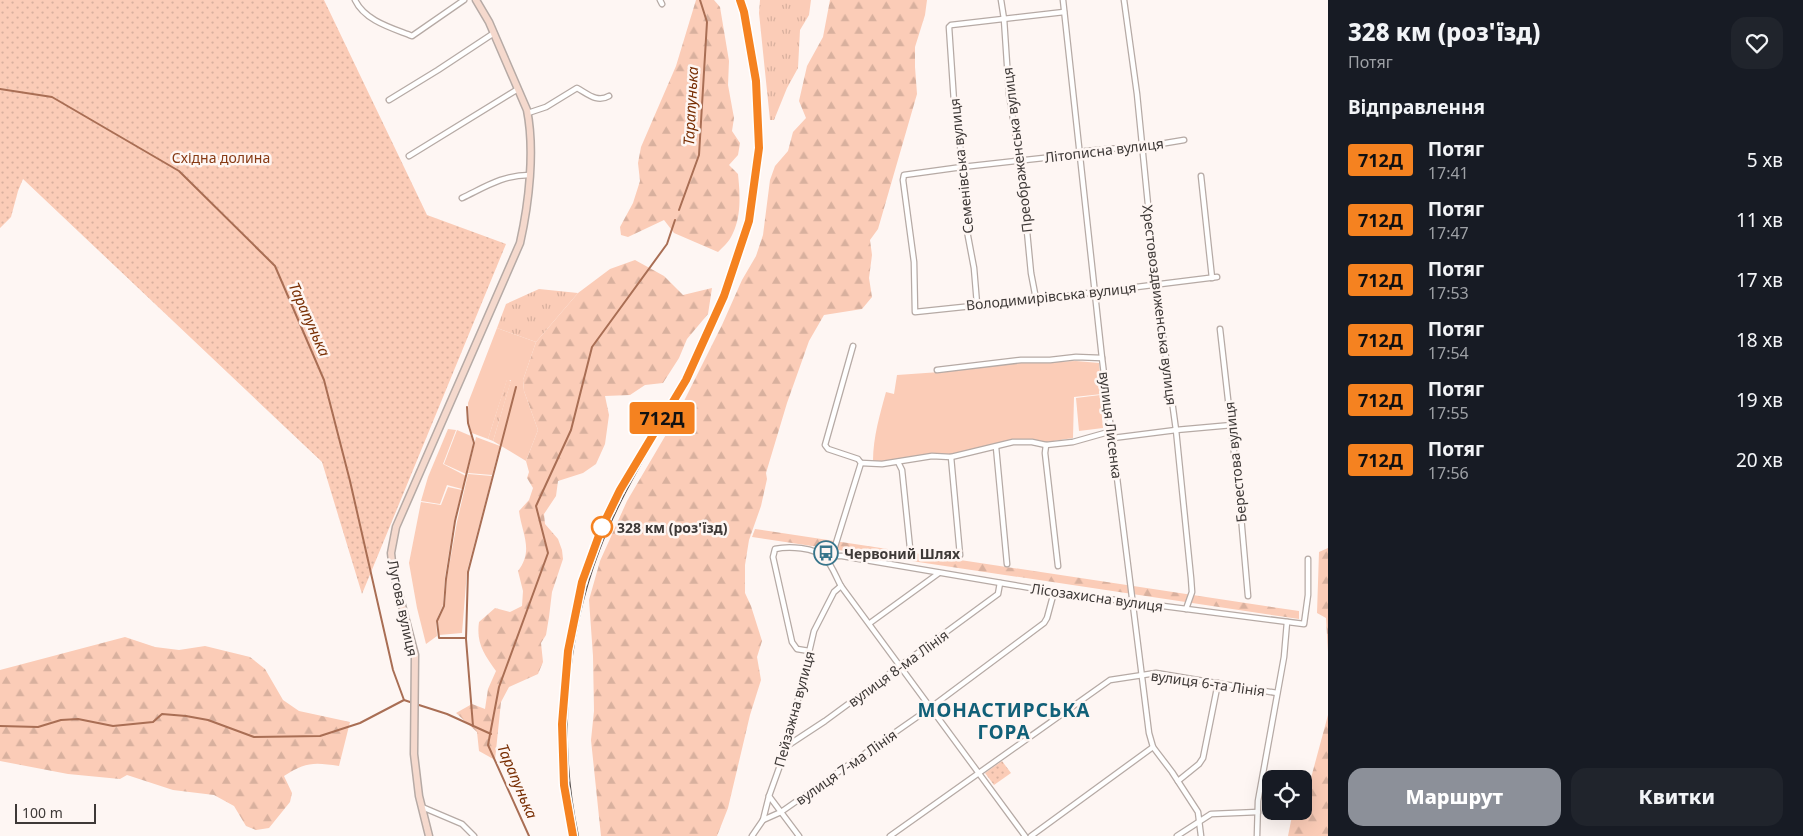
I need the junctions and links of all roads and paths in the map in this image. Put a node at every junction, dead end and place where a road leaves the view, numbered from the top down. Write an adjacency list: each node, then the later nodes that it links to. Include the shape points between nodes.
1 (355, 0): 2 (street, via 376,21 412,36)
2 (464, 0)
3 (476, 0): 9 (street, Лугова вулиця)
4 (1001, 0): 8 (street, Преображенська вулиця)
5 (1063, 0): 7 (street, вулиця Лисенка)
6 (1124, 0): 15 (street, Хрестовоздвиженська вулиця)
7 (1064, 12): 8 (street); 16 (street, вулиця Лисенка)
8 (1004, 19): 18 (street, Преображенська вулиця, via 1009,94); 19 (street, Семенівська вулиця, via 949,27)
9 (494, 33): 10 (street, Лугова вулиця); 12 (street)
10 (518, 89): 13 (street, Лугова вулиця); 17 (street)
11 (609, 96): 13 (street, via 602,100 594,98 577,88 546,107)
12 (389, 100)
13 (528, 113): 20 (street, Лугова вулиця)
14 (1184, 140): 15 (street, Літописна вулиця)
15 (1142, 146): 16 (street, Літописна вулиця); 23 (street, Хрестовоздвиженська вулиця)
16 (1080, 153): 18 (street, Літописна вулиця); 24 (street, вулиця Лисенка)
17 (409, 156)
18 (1019, 160): 19 (street, Літописна вулиця); 25 (street, Преображенська вулиця)
19 (962, 167): 26 (street, Семенівська вулиця); 27 (street, Літописна вулиця, via 904,175 914,262)
20 (529, 175): 22 (street, via 504,178); 68 (street, Лугова вулиця, via 526,217 520,243 396,527 391,553 415,656 414,754)
21 (1201, 176): 23 (street, Володимирівська вулиця, via 1214,278)
22 (462, 198)
23 (1156, 285): 24 (street, Володимирівська вулиця); 33 (street, Хрестовоздвиженська вулиця)
24 (1095, 292): 25 (street, Володимирівська вулиця); 30 (street, вулиця Лисенка)
25 (1036, 299): 26 (street, Володимирівська вулиця)
26 (977, 304): 27 (street, Володимирівська вулиця)
27 (915, 312)
28 (1220, 329): 32 (street, Берестова вулиця)
29 (853, 346): 39 (street, via 825,445)
30 (1102, 358): 31 (street, via 1021,360); 34 (street, вулиця Лисенка)
31 (937, 370)
32 (1232, 425): 33 (street); 52 (street, Берестова вулиця)
33 (1176, 430): 35 (street); 54 (street, Хрестовоздвиженська вулиця, via 1192,592)
34 (1112, 431): 35 (street, вулиця Лисенка); 36 (street, via 1073,442)
35 (1113, 438): 53 (street, вулиця Лисенка)
36 (1046, 445): 37 (street, via 1024,442); 47 (street)
37 (996, 447): 38 (street); 46 (street)
38 (950, 457): 40 (street, via 932,456); 42 (street)
39 (859, 461): 40 (street); 43 (street)
40 (898, 462): 41 (street, via 902,470)
41 (910, 548)
42 (960, 555)
43 (832, 556): 44 (street, Лісозахисна вулиця); 48 (street, Лісозахисна вулиця)
44 (826, 558): 50 (street); 57 (street, via 818,553 783,547 775,549 773,557 792,642 797,649)
45 (1308, 559): 56 (street, Лісозахисна вулиця, via 1304,624)
46 (1007, 564)
47 (1058, 566)
48 (939, 573): 49 (street, Лісозахисна вулиця); 55 (street)
49 (1000, 583): 51 (street, Лісозахисна вулиця); 58 (street, вулиця 8-ма Лінія, via 998,594)
50 (841, 586): 55 (street); 57 (street, Пейзажна вулиця, via 834,592 814,630)
51 (1054, 592): 53 (street, Лісозахисна вулиця); 62 (street, вулиця 7-ма Лінія, via 1044,623)
52 (1248, 596)
53 (1134, 602): 54 (street, Лісозахисна вулиця); 59 (street, вулиця Лисенка)
54 (1186, 609): 56 (street, Лісозахисна вулиця)
55 (870, 622): 58 (street)
56 (1287, 622): 61 (street)
57 (810, 651): 63 (street, Пейзажна вулиця)
58 (900, 665): 62 (street); 63 (street, вулиця 8-ма Лінія)
59 (1143, 674): 60 (street, вулиця 6-та Лінія, via 1156,673); 64 (street, вулиця Лисенка); 65 (street, вулиця 6-та Лінія, via 1110,680)
60 (1218, 683): 61 (street, вулиця 6-та Лінія); 66 (street, via 1204,758)
61 (1277, 693): 70 (street)
62 (930, 708): 65 (street); 69 (street, вулиця 7-ма Лінія)
63 (787, 746): 67 (street, Пейзажна вулиця)
64 (1153, 747): 66 (street, вулиця Лисенка); 79 (street)
65 (978, 773): 77 (street, вулиця 6-та Лінія); 78 (street)
66 (1178, 781): 72 (street, вулиця Лисенка, via 1198,812)
67 (769, 796): 69 (street); 71 (street, Пейзажна вулиця)
68 (422, 808): 73 (street, Лугова вулиця); 74 (street, via 462,824)
69 (781, 812): 71 (street, вулиця 7-ма Лінія); 76 (street)
70 (1258, 812): 72 (street, via 1211,814); 82 (street)
71 (763, 820): 75 (street, Пейзажна вулиця)
72 (1199, 820): 80 (street); 81 (street, вулиця Лисенка)
73 (429, 836)
74 (474, 836)
75 (752, 836)
76 (799, 836)
77 (890, 836)
78 (1025, 836)
79 (1031, 836)
80 (1177, 836)
81 (1201, 836)
82 (1257, 836)

